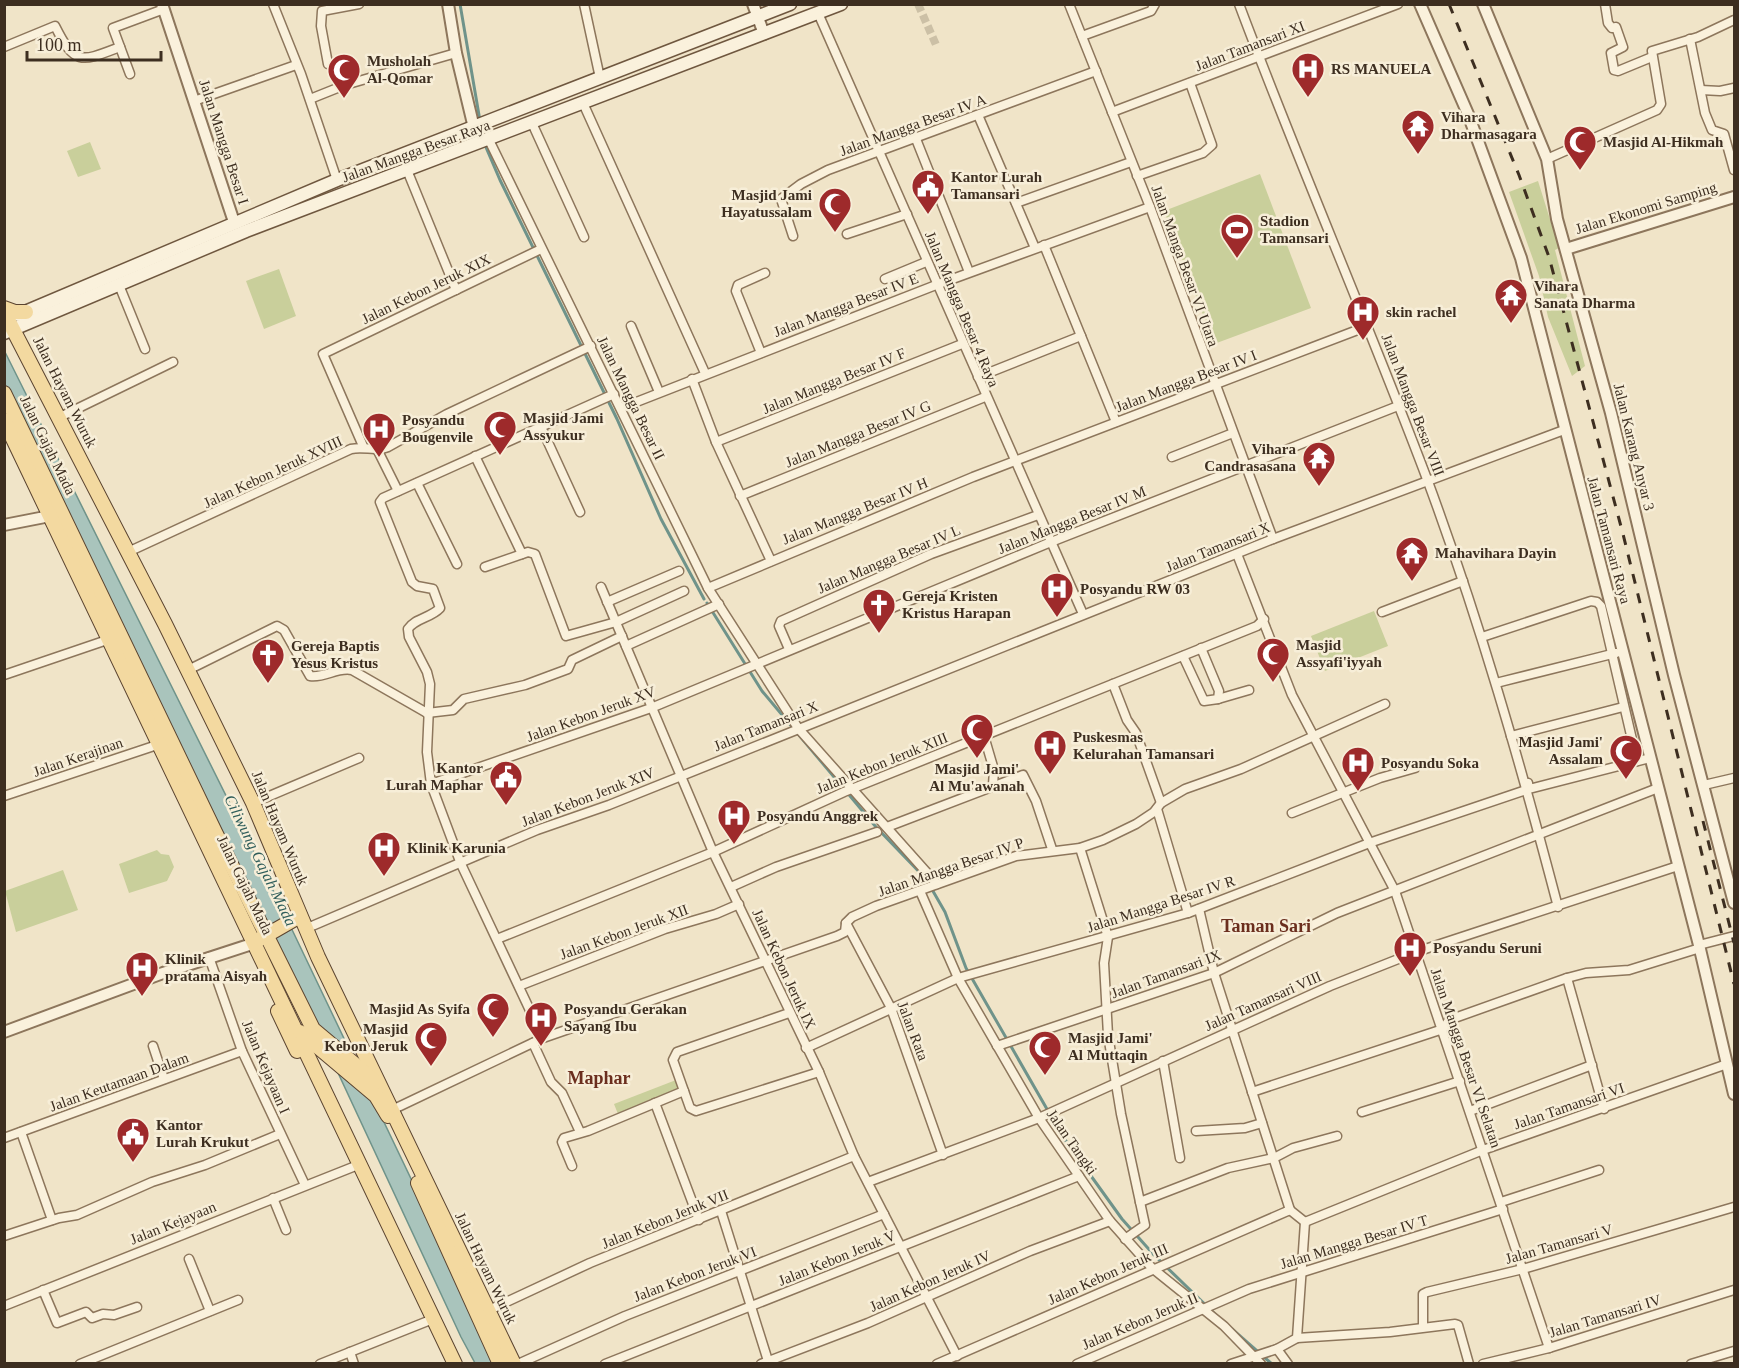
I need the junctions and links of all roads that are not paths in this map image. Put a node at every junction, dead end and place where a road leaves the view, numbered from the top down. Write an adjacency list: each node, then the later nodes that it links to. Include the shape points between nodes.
1 (273, 4): 28 (street)
2 (359, 4): 27 (street, via 322,11)
3 (448, 4): 24 (street)
4 (584, 4): 31 (street)
5 (753, 4): 17 (street)
6 (790, 4): 17 (main road, Jalan Mangga Besar Raya)
7 (841, 4): 16 (main road, Jalan Mangga Besar Raya)
8 (1069, 4): 20 (street, Jalan Manga Besar VI Utara)
9 (1155, 4): 20 (street, via 1151,11)
10 (1239, 4): 26 (street, Jalan Mangga Besar VIII)
11 (1398, 4): 26 (street, Jalan Tamansari XI)
12 (1420, 4): 97 (street, Jalan Tamansari Raya, via 1468,114 1521,258)
13 (1483, 4): 47 (street, Jalan Karang Anyar 3)
14 (1605, 4): 25 (street, via 1608,23 1616,27 1623,46 1611,52 1614,70)
15 (163, 7): 23 (street, via 115,27); 37 (street, Jalan Mangga Besar I)
16 (818, 13): 19 (main road, Jalan Mangga Besar Raya); 45 (street, Jalan Mangga Besar 4 Raya)
17 (758, 17): 19 (street); 31 (main road, Jalan Mangga Besar Raya)
18 (1734, 20): 21 (street)
19 (764, 34): 34 (main road, Jalan Mangga Besar Raya)
20 (1082, 36): 29 (street, Jalan Manga Besar VI Utara)
21 (1690, 39): 25 (street); 35 (street)
22 (4, 47): 23 (street, via 55,26 66,48 81,59)
23 (120, 47): 30 (street)
24 (456, 53): 36 (street); 42 (street)
25 (1654, 54): 47 (street, via 1660,108)
26 (1259, 58): 32 (street, Jalan Tamansari XI); 76 (street, Jalan Mangga Besar VIII)
27 (328, 64)
28 (296, 65): 36 (street); 37 (street)
29 (1096, 71): 39 (street, Jalan Manga Besar VI Utara); 40 (street, Jalan Mangga Besar IV A)
30 (130, 74)
31 (606, 75): 34 (main road); 42 (main road, Jalan Mangga Besar Raya, via 530,101 491,122)
32 (1191, 83): 39 (street, Jalan Tamansari XI); 51 (street, via 1212,145 1203,153)
33 (1734, 88): 35 (street)
34 (618, 90): 38 (main road, Jalan Mangga Besar Raya)
35 (1701, 90): 49 (street, via 1712,130 1724,135)
36 (310, 99): 52 (street)
37 (194, 101): 57 (street, Jalan Mangga Besar I)
38 (584, 103): 41 (main road, Jalan Mangga Besar Raya); 83 (street)
39 (1112, 112): 48 (street, Jalan Manga Besar VI Utara)
40 (980, 118): 43 (street, Jalan Mangga Besar IV A); 54 (street)
41 (532, 123): 44 (main road, Jalan Mangga Besar Raya); 60 (street)
42 (474, 125): 46 (main road, Jalan Mangga Besar Raya)
43 (916, 139): 45 (street, Jalan Mangga Besar IV A); 66 (street)
44 (486, 141): 50 (main road, Jalan Mangga Besar Raya); 63 (street, Jalan Mangga Besar II)
45 (881, 151): 56 (street, Jalan Mangga Besar 4 Raya); 59 (street, Jalan Mangga Besar IV A, via 828,170 782,198 781,206)
46 (394, 155): 50 (main road); 52 (main road, Jalan Mangga Besar Raya, via 375,160)
47 (1547, 159): 62 (street, Jalan Karang Anyar 3)
48 (1131, 162): 51 (street, Jalan Manga Besar VI Utara); 54 (street)
49 (1734, 170)
50 (403, 172): 64 (main road, Jalan Mangga Besar Raya); 71 (street)
51 (1137, 176): 55 (street, Jalan Manga Besar VI Utara)
52 (337, 180): 57 (main road, Jalan Mangga Besar Raya)
53 (1734, 197): 62 (street, Jalan Ekonomi Samping)
54 (1016, 203): 61 (street)
55 (1150, 207): 61 (street, Jalan Mangga Besar IV E); 86 (street, Jalan Manga Besar VI Utara)
56 (907, 214): 58 (street); 65 (street, Jalan Mangga Besar 4 Raya)
57 (234, 222): 64 (main road, Jalan Mangga Besar Raya)
58 (847, 234)
59 (794, 236)
60 (584, 237)
61 (1040, 247): 66 (street, Jalan Mangga Besar IV E); 77 (street)
62 (1566, 249): 167 (street, Jalan Karang Anyar 3)
63 (539, 250): 71 (street, Jalan Kebon Jeruk XIX); 79 (street, Jalan Mangga Besar II)
64 (157, 262): 69 (main road, Jalan Mangga Besar Raya); 72 (main road, Jalan Mangga Besar Raya)
65 (926, 262): 68 (street); 70 (street, Jalan Mangga Besar 4 Raya)
66 (969, 272): 70 (street, Jalan Mangga Besar IV E)
67 (765, 273): 81 (street, via 738,285 736,291)
68 (885, 279)
69 (119, 285): 72 (main road, Jalan Mangga Besar Raya); 80 (street)
70 (936, 285): 78 (street, Jalan Mangga Besar 4 Raya); 81 (street, Jalan Mangga Besar IV E)
71 (456, 290): 101 (street, Jalan Kebon Jeruk XIX, via 322,354)
72 (43, 311): 73 (main road, Jalan Mangga Besar Raya); 74 (main road, Jalan Mangga Besar Raya)
73 (26, 312): 74 (main road, via 15,312)
74 (7, 320): 93 (main road, Jalan Hayam Wuruk)
75 (631, 326): 87 (street)
76 (1368, 326): 86 (street, Jalan Mangga Besar IV I); 91 (street, Jalan Mangga Besar VIII)
77 (1081, 336): 84 (street); 95 (street)
78 (962, 344): 84 (street, Jalan Mangga Besar 4 Raya); 99 (street, Jalan Mangga Besar IV F)
79 (589, 346): 89 (street, Jalan Mangga Besar II); 102 (street)
80 (145, 349)
81 (760, 353): 83 (street, Jalan Mangga Besar IV E)
82 (173, 362): 93 (street)
83 (705, 374): 85 (street, Jalan Mangga Besar IV E)
84 (978, 378): 90 (street, Jalan Mangga Besar 4 Raya)
85 (692, 379): 87 (street, Jalan Mangga Besar IV E); 99 (street)
86 (1215, 384): 95 (street, Jalan Mangga Besar IV I); 98 (street, Jalan Manga Besar VI Utara)
87 (659, 392): 92 (street, Jalan Mangga Besar IV E)
88 (4, 393): 147 (main road, Jalan Gajah Mada)
89 (612, 395): 92 (street, Jalan Mangga Besar II); 96 (street)
90 (985, 397): 105 (street, Jalan Mangga Besar 4 Raya); 110 (street, Jalan Mangga Besar IV G)
91 (1398, 406): 106 (street, Jalan Mangga Besar IV M); 107 (street, Jalan Mangga Besar VIII)
92 (621, 408): 126 (street, Jalan Mangga Besar II)
93 (60, 417): 117 (main road, Jalan Hayam Wuruk)
94 (4, 420): 100 (main road, Jalan Gajah Mada)
95 (1116, 422): 105 (street, Jalan Mangga Besar IV I)
96 (541, 427): 103 (street); 111 (street)
97 (1564, 430): 107 (street, Jalan Tamansari X); 140 (street, Jalan Tamansari Raya)
98 (1233, 433): 104 (street); 106 (street, Jalan Manga Besar VI Utara)
99 (716, 442): 110 (street)
100 (10, 443): 113 (main road, Jalan Gajah Mada)
101 (363, 446): 102 (street, Jalan Kebon Jeruk XVIII); 117 (street, Jalan Kebon Jeruk XVIII)
102 (378, 451): 109 (street)
103 (475, 456): 108 (street); 118 (street)
104 (1172, 457)
105 (1014, 463): 112 (street, Jalan Mangga Besar 4 Raya); 120 (street, Jalan Mangga Besar IV H)
106 (1246, 467): 115 (street, Jalan Manga Besar VI Utara); 116 (street, Jalan Mangga Besar IV M)
107 (1427, 480): 115 (street, Jalan Tamansari X); 124 (street, Jalan Mangga Besar VIII)
108 (417, 483): 109 (street); 121 (street)
109 (398, 491): 153 (street, via 380,502 412,582 433,589 437,596 438,611 412,623 408,629 430,684)
110 (740, 496): 120 (street)
111 (580, 512)
112 (1038, 515): 116 (street, Jalan Mangga Besar 4 Raya); 139 (street, Jalan Mangga Besar IV L, via 931,554 781,621 779,626)
113 (50, 516): 114 (street); 136 (main road, Jalan Gajah Mada)
114 (4, 525)
115 (1274, 539): 119 (street, Jalan Tamansari X)
116 (1051, 542): 131 (street, Jalan Mangga Besar 4 Raya); 139 (street, Jalan Mangga Besar IV M)
117 (128, 552): 143 (main road, Jalan Hayam Wuruk)
118 (522, 554): 122 (street); 133 (street, via 530,552 537,556 564,635)
119 (1237, 554): 131 (street, Jalan Tamansari X); 132 (street, Jalan Mangga Besar VI Selatan)
120 (771, 561): 126 (street, Jalan Mangga Besar IV H)
121 (457, 564)
122 (485, 567)
123 (679, 571): 128 (street)
124 (1463, 581): 130 (street); 135 (street, Jalan Mangga Besar VIII)
125 (601, 587): 128 (street, Jalan Kebon Jeruk IX)
126 (708, 588): 129 (street, Jalan Mangga Besar II)
127 (684, 591): 133 (street)
128 (607, 602): 133 (street, Jalan Kebon Jeruk IX)
129 (713, 608): 137 (street); 142 (street, Jalan Mangga Besar II)
130 (1382, 612)
131 (1083, 614): 154 (street, Jalan Tamansari X)
132 (1264, 619): 138 (street, Jalan Kebon Jeruk XIII, via 1257,626); 157 (street, Jalan Mangga Besar VI Selatan, via 1292,694)
133 (616, 622): 134 (street, Jalan Kebon Jeruk IX)
134 (622, 636): 137 (street, Jalan Kebon Jeruk IX); 153 (street, via 572,660 568,669 464,699 453,710)
135 (1484, 636): 140 (street, via 1591,601 1601,606); 145 (street, Jalan Mangga Besar VIII)
136 (110, 639): 144 (street); 147 (main road, Jalan Gajah Mada)
137 (626, 645): 152 (street, Jalan Kebon Jeruk IX)
138 (1202, 648): 141 (street, Jalan Kebon Jeruk XIII); 149 (street, via 1219,691)
139 (789, 649): 142 (street, Jalan Mangga Besar IV M)
140 (1617, 653): 145 (street); 151 (street); 160 (street, Jalan Tamansari Raya)
141 (1183, 656): 146 (street, Jalan Kebon Jeruk XIII); 149 (street, via 1204,701)
142 (754, 664): 152 (street, Jalan Kebon Jeruk XV); 154 (street, Jalan Mangga Besar II)
143 (188, 670): 153 (street, via 277,626 284,630 310,676 318,677 339,668 352,670); 173 (main road, Jalan Hayam Wuruk)
144 (4, 675)
145 (1498, 683): 155 (street, Jalan Mangga Besar VIII)
146 (1113, 684): 156 (street, Jalan Kebon Jeruk XIII); 174 (street, via 1136,733)
147 (140, 688): 158 (main road, Jalan Gajah Mada); 199 (main road, Jalan Gajah Mada)
148 (1249, 690): 149 (street)
149 (1218, 699)
150 (1384, 704): 157 (street, Jalan Mangga Besar IV P)
151 (1623, 707): 155 (street); 161 (street)
152 (651, 708): 163 (street, Jalan Kebon Jeruk IX); 165 (street, Jalan Kebon Jeruk XV)
153 (427, 713): 165 (street)
154 (797, 728): 163 (street, Jalan Tamansari X); 169 (street, Jalan Mangga Besar II)
155 (1513, 735): 170 (street, Jalan Mangga Besar VIII)
156 (984, 736): 166 (street, via 994,770); 169 (street, Jalan Kebon Jeruk XIII)
157 (1315, 737): 171 (street, Jalan Mangga Besar VI Selatan); 174 (street, Jalan Mangga Besar IV P, via 1185,789)
158 (160, 744): 172 (street, Jalan Kerajinan); 199 (main road, Jalan Gajah Mada)
159 (359, 758): 173 (street)
160 (1650, 758): 161 (street); 168 (street, Jalan Tamansari Raya)
161 (1637, 761): 170 (street)
162 (1415, 768): 171 (street)
163 (682, 774): 182 (street, Jalan Kebon Jeruk IX); 183 (street, Jalan Kebon Jeruk XIV)
164 (1734, 778): 167 (street)
165 (431, 784): 183 (street)
166 (993, 785): 176 (street); 181 (street, via 1026,776)
167 (1704, 785): 189 (street, Jalan Karang Anyar 3)
168 (1658, 788): 178 (street, Jalan Tamansari IX); 184 (street, Jalan Tamansari Raya)
169 (850, 790): 176 (street, Jalan Mangga Besar II); 182 (street, Jalan Kebon Jeruk XIII)
170 (1528, 790): 178 (street); 179 (street, Jalan Mangga Besar IV R)
171 (1344, 794): 175 (street); 179 (street, Jalan Mangga Besar VI Selatan)
172 (4, 796)
173 (253, 803): 194 (main road, Jalan Hayam Wuruk)
174 (1159, 806): 180 (street, Jalan Mangga Besar IV P, via 1111,836); 193 (street)
175 (1292, 813)
176 (887, 827): 185 (street, Jalan Mangga Besar II)
177 (877, 832): 186 (street)
178 (1538, 833): 188 (street, Jalan Tamansari IX); 191 (street)
179 (1372, 842): 188 (street, Jalan Mangga Besar VI Selatan); 192 (street, Jalan Mangga Besar IV R)
180 (1080, 848): 181 (street, Jalan Mangga Besar IV P); 197 (street)
181 (1052, 849): 185 (street, Jalan Mangga Besar IV P, via 1016,856)
182 (713, 852): 186 (street, Jalan Kebon Jeruk IX); 198 (street, Jalan Kebon Jeruk XIII)
183 (461, 864): 194 (street, Jalan Kebon Jeruk XIV); 198 (street)
184 (1678, 866): 191 (street, Jalan Tamansari VIII); 200 (street, Jalan Tamansari Raya)
185 (936, 885): 187 (street, Jalan Mangga Besar IV P)
186 (731, 887): 190 (street, Jalan Kebon Jeruk IX)
187 (922, 891): 195 (street, Jalan Mangga Besar IV P, via 876,906); 205 (street, Jalan Tangki)
188 (1395, 891): 201 (street, Jalan Mangga Besar VI Selatan); 204 (street, Jalan Tamansari IX, via 1319,921)
189 (1734, 903)
190 (739, 904): 203 (street, Jalan Kebon Jeruk IX); 207 (street, Jalan Kebon Jeruk XII)
191 (1558, 907): 201 (street, Jalan Tamansari VIII)
192 (1199, 909): 193 (street, Jalan Mangga Besar IV R); 204 (street)
193 (1188, 913): 197 (street, Jalan Mangga Besar IV R)
194 (298, 922): 199 (main road); 232 (main road, Jalan Hayam Wuruk)
195 (846, 923): 203 (street, Jalan Mangga Besar IV P, via 844,932 837,936); 208 (street, Jalan Rata)
196 (1734, 936): 200 (street)
197 (1108, 937): 205 (street, Jalan Mangga Besar IV R); 209 (street, via 1104,963)
198 (497, 939): 207 (street)
199 (262, 940): 202 (street); 211 (main road, Jalan Gajah Mada); 250 (main road, via 261,974); 252 (main road, Jalan Gajah Mada, via 317,1033 381,1088)
200 (1699, 946): 206 (street, via 1629,970); 222 (street, Jalan Tamansari Raya)
201 (1416, 952): 212 (street, Jalan Mangga Besar VI Selatan); 213 (street, Jalan Tamansari VIII)
202 (209, 957): 214 (street); 220 (street, Jalan Kejayaan I)
203 (765, 960): 210 (street, Jalan Kebon Jeruk IX); 215 (street, Jalan Mangga Besar IV P)
204 (1214, 973): 209 (street, Jalan Tamansari IX); 213 (street)
205 (963, 976): 208 (street, Jalan Mangga Besar IV R); 217 (street, Jalan Tangki)
206 (1567, 978): 212 (street, via 1449,1020); 223 (street)
207 (519, 986): 215 (street)
208 (891, 1008): 219 (street, Jalan Mangga Besar IV R); 245 (street, Jalan Rata)
209 (1106, 1010): 217 (street, Jalan Tamansari IX); 227 (street)
210 (789, 1013): 219 (street, Jalan Kebon Jeruk IX); 228 (street, via 677,1052 674,1060)
211 (295, 1025): 232 (main road); 257 (main road, Jalan Gajah Mada)
212 (1443, 1029): 226 (street, Jalan Mangga Besar VI Selatan); 229 (street)
213 (1233, 1030): 221 (street, Jalan Tamansari VIII); 229 (street)
214 (4, 1032)
215 (543, 1038): 216 (street, Jalan Mangga Besar IV P)
216 (533, 1043): 232 (street, Jalan Mangga Besar IV P); 240 (street)
217 (1000, 1045): 236 (street, Jalan Tangki)
218 (153, 1046): 225 (street)
219 (806, 1048): 224 (street, Jalan Kebon Jeruk IX)
220 (242, 1051): 225 (street, Jalan Keutamaan Dalam); 241 (street, Jalan Kejayaan I)
221 (1163, 1061): 227 (street, Jalan Tamansari VIII); 247 (street)
222 (1727, 1064): 230 (street, Jalan Tamansari Raya); 233 (street, Jalan Tamansari VI)
223 (1592, 1065): 233 (street); 234 (street)
224 (819, 1072): 228 (street, via 693,1111); 246 (street, Jalan Kebon Jeruk IX)
225 (164, 1079): 239 (street, Jalan Keutamaan Dalam)
226 (1460, 1081): 234 (street, Jalan Mangga Besar VI Selatan); 235 (street)
227 (1115, 1083): 236 (street, Jalan Tamansari VIII); 258 (street)
228 (684, 1091): 231 (street)
229 (1252, 1092): 237 (street)
230 (1734, 1094)
231 (655, 1102): 240 (street); 265 (street)
232 (388, 1108): 252 (main road, Jalan Hayam Wuruk); 302 (main road, Jalan Hayam Wuruk)
233 (1604, 1108): 244 (street, Jalan Tamansari VI)
234 (1470, 1111): 244 (street, Jalan Mangga Besar VI Selatan)
235 (1362, 1112)
236 (1045, 1115): 245 (street, Jalan Tamansari VIII); 253 (street, Jalan Tangki)
237 (1262, 1123): 238 (street); 248 (street)
238 (1196, 1131)
239 (21, 1132): 243 (street, Jalan Keutamaan Dalam); 264 (street)
240 (580, 1132): 249 (street, via 562,1142)
241 (280, 1134): 255 (street, Jalan Kejayaan I); 264 (street, via 152,1182 71,1218)
242 (1337, 1136): 248 (street, via 1293,1148)
243 (4, 1138)
244 (1483, 1150): 259 (street, Jalan Mangga Besar VI Selatan); 267 (street, Jalan Tamansari VI)
245 (943, 1155): 254 (street, Jalan Tamansari VIII)
246 (854, 1156): 254 (street, Jalan Kebon Jeruk IX); 262 (street, Jalan Kebon Jeruk VII)
247 (1180, 1158)
248 (1274, 1158): 258 (street, via 1228,1168); 261 (street)
249 (572, 1166)
250 (353, 1167): 255 (street, Jalan Kejayaan); 257 (main road, via 367,1196)
251 (1599, 1170): 259 (street, Jalan Mangga Besar IV T)
252 (423, 1171): 287 (main road, Jalan Hayam Wuruk)
253 (1079, 1176): 266 (street, Jalan Tangki); 271 (street, Jalan Kebon Jeruk V)
254 (868, 1182): 263 (street, Jalan Kebon Jeruk IX)
255 (305, 1185): 256 (street, Jalan Kejayaan)
256 (273, 1198): 268 (street); 277 (street, Jalan Kejayaan)
257 (377, 1202): 288 (main road, Jalan Gajah Mada)
258 (1140, 1202): 270 (street, via 1145,1225)
259 (1502, 1205): 274 (street, Jalan Mangga Besar VI Selatan); 276 (street, Jalan Mangga Besar IV T)
260 (1734, 1207): 274 (street, Jalan Tamansari V)
261 (1290, 1210): 267 (street); 273 (street, Jalan Kebon Jeruk III)
262 (721, 1211): 265 (street, Jalan Kebon Jeruk VII); 275 (street)
263 (884, 1214): 271 (street, Jalan Kebon Jeruk IX); 275 (street, Jalan Kebon Jeruk VI)
264 (52, 1220): 269 (street)
265 (699, 1220): 287 (street, Jalan Kebon Jeruk VII, via 590,1263)
266 (1110, 1221): 270 (street, Jalan Tangki); 279 (street, Jalan Kebon Jeruk IV)
267 (1305, 1222): 276 (street)
268 (286, 1230)
269 (4, 1236)
270 (1126, 1238): 273 (street, Jalan Tangki)
271 (900, 1246): 279 (street, Jalan Kebon Jeruk IX); 284 (street, Jalan Kebon Jeruk V)
272 (189, 1259): 286 (street)
273 (1154, 1267): 285 (street, Jalan Tangki); 296 (street, Jalan Kebon Jeruk III)
274 (1523, 1269): 289 (street, Jalan Tamansari V, via 1422,1294); 291 (street, Jalan Mangga Besar VI Selatan)
275 (739, 1271): 284 (street); 303 (street, Jalan Kebon Jeruk VI)
276 (1303, 1271): 281 (street, Jalan Mangga Besar IV T); 290 (street)
277 (43, 1290): 282 (street, Jalan Kejayaan); 283 (street, via 57,1323 86,1312 92,1318)
278 (1734, 1290): 291 (street, Jalan Tamansari IV)
279 (927, 1296): 296 (street, Jalan Kebon Jeruk IX); 297 (street, Jalan Kebon Jeruk IV)
280 (238, 1300): 286 (street)
281 (1214, 1304): 285 (street, Jalan Kebon Jeruk II)
282 (4, 1306)
283 (137, 1307)
284 (751, 1308): 297 (street); 304 (street, Jalan Kebon Jeruk V)
285 (1202, 1309): 295 (street, Jalan Tangki); 306 (street, Jalan Kebon Jeruk II)
286 (210, 1311): 298 (street)
287 (487, 1311): 303 (main road, Jalan Hayam Wuruk)
288 (433, 1318): 294 (street); 301 (main road, Jalan Gajah Mada)
289 (1423, 1327): 290 (street); 310 (street, via 1458,1325)
290 (1297, 1338): 292 (street)
291 (1549, 1348): 311 (street, Jalan Tamansari IV)
292 (1274, 1350): 295 (street); 309 (street)
293 (1734, 1351): 312 (street)
294 (350, 1352): 299 (street); 300 (street)
295 (1255, 1355): 307 (street); 308 (street, Jalan Tangki)
296 (957, 1356): 305 (street, Jalan Kebon Jeruk III)
297 (766, 1362)
298 (80, 1364)
299 (320, 1364)
300 (354, 1364)
301 (455, 1364)
302 (500, 1364)
303 (516, 1364)
304 (605, 1364)
305 (937, 1364)
306 (1077, 1364)
307 (1231, 1364)
308 (1262, 1364)
309 (1288, 1364)
310 (1469, 1364)
311 (1483, 1364)
312 (1691, 1364)

